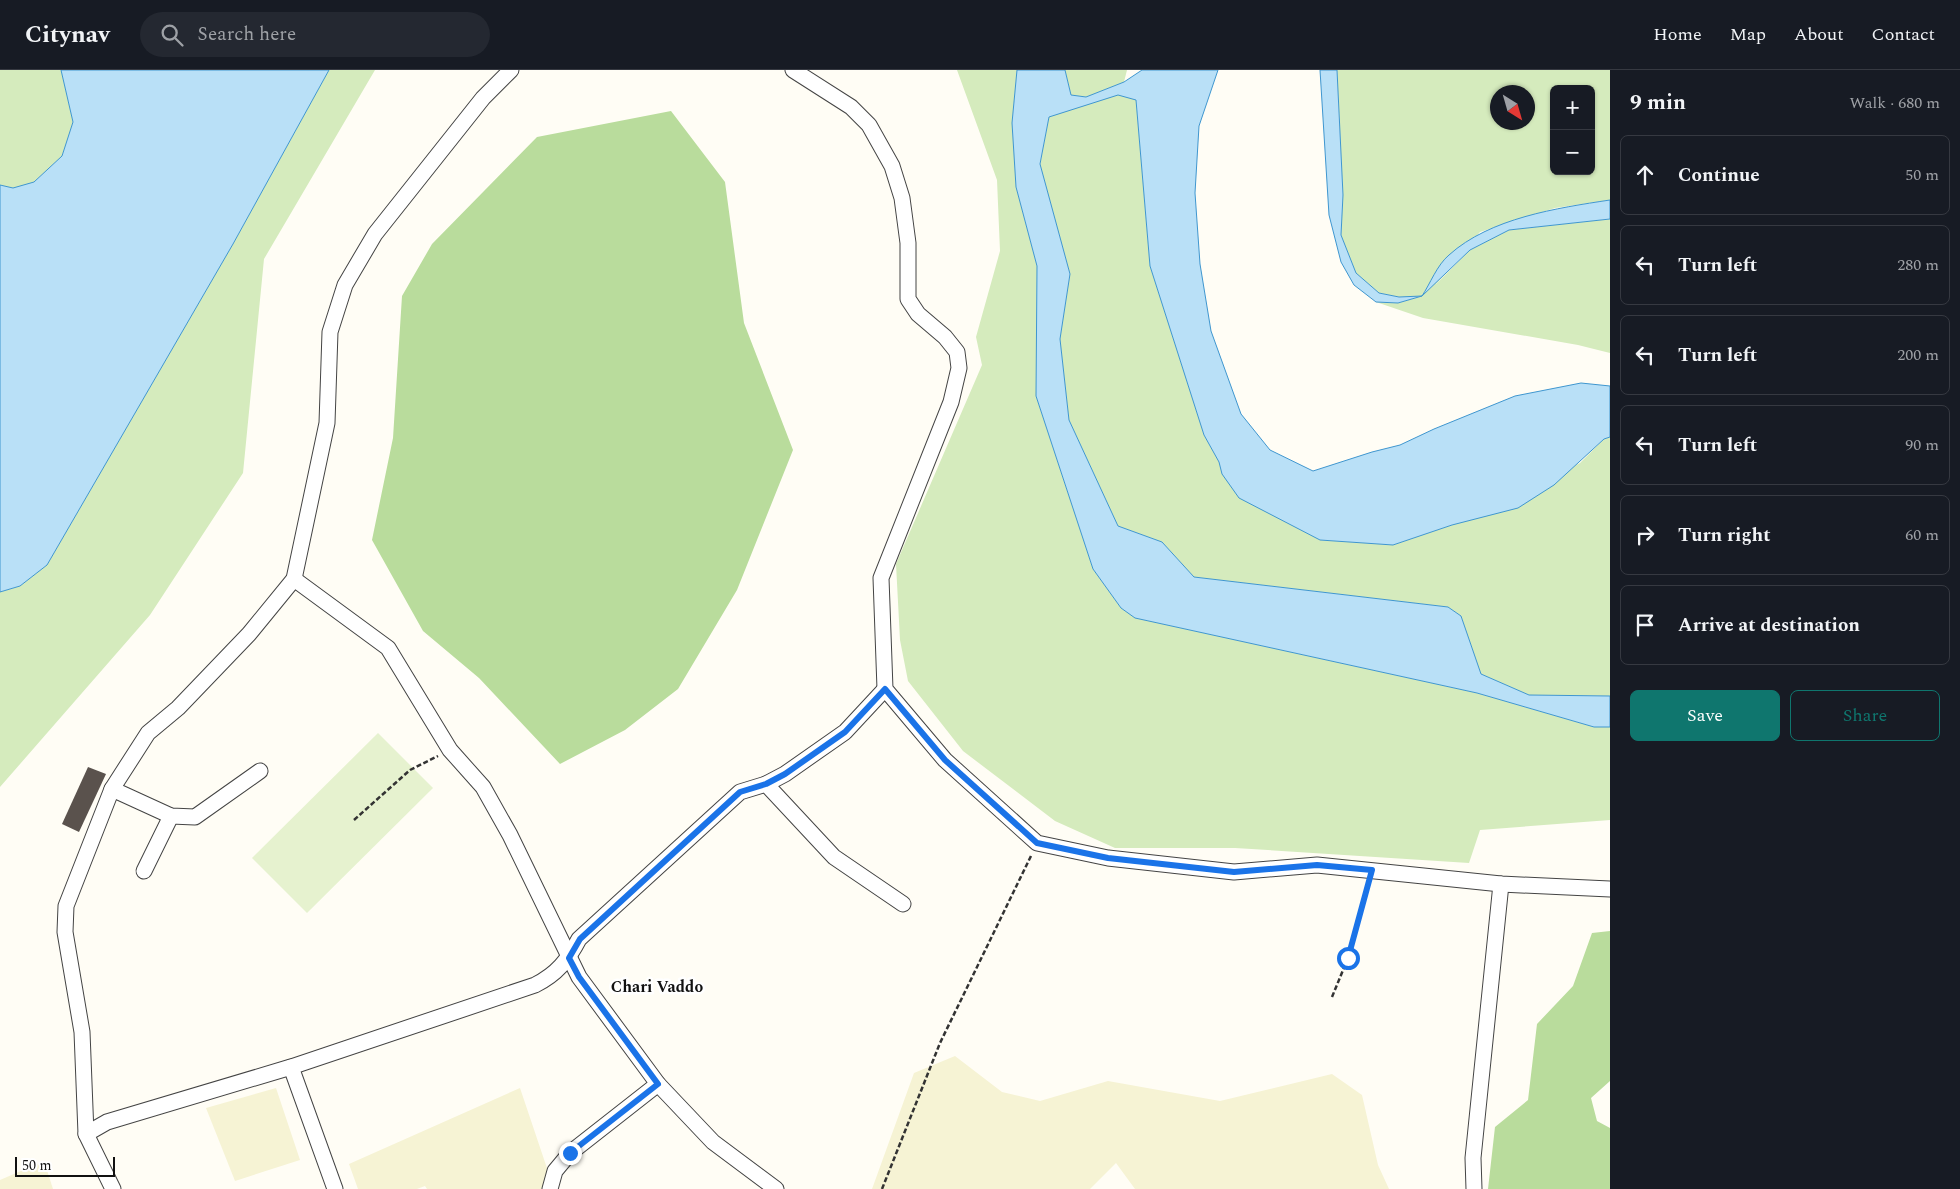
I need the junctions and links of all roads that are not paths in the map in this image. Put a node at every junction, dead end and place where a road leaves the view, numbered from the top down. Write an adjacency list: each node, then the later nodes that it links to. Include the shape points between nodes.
1 (511, 70): 3 (street, via 483,98 375,234 345,285 330,332 327,423)
2 (793, 70): 4 (street, via 852,107 869,125 892,166 902,198 908,243 908,299 918,314 957,352 959,368 951,402 881,578)
3 (294, 579): 7 (street, via 249,634 178,708 148,733); 13 (street, via 388,648 450,750 483,787)
4 (885, 689): 6 (street, via 845,732); 10 (street, via 945,760 1037,843 1108,858 1234,872 1317,865)
5 (260, 771): 8 (street, via 195,817)
6 (766, 784): 12 (street, via 834,857); 13 (street, via 740,792 580,939)
7 (112, 790): 8 (street); 16 (street, via 66,906 65,932 82,1032)
8 (171, 816): 9 (street)
9 (144, 871)
10 (1501, 884): 11 (street); 21 (street, via 1473,1158)
11 (1610, 890)
12 (903, 904)
13 (569, 958): 14 (street, via 552,977 535,985); 15 (street, via 579,977)
14 (291, 1067): 16 (street, via 107,1122); 18 (street)
15 (658, 1084): 19 (street, via 570,1153 555,1171); 20 (street, via 713,1142)
16 (86, 1134): 17 (street)
17 (114, 1189)
18 (335, 1189)
19 (550, 1189)
20 (776, 1189)
21 (1474, 1189)

